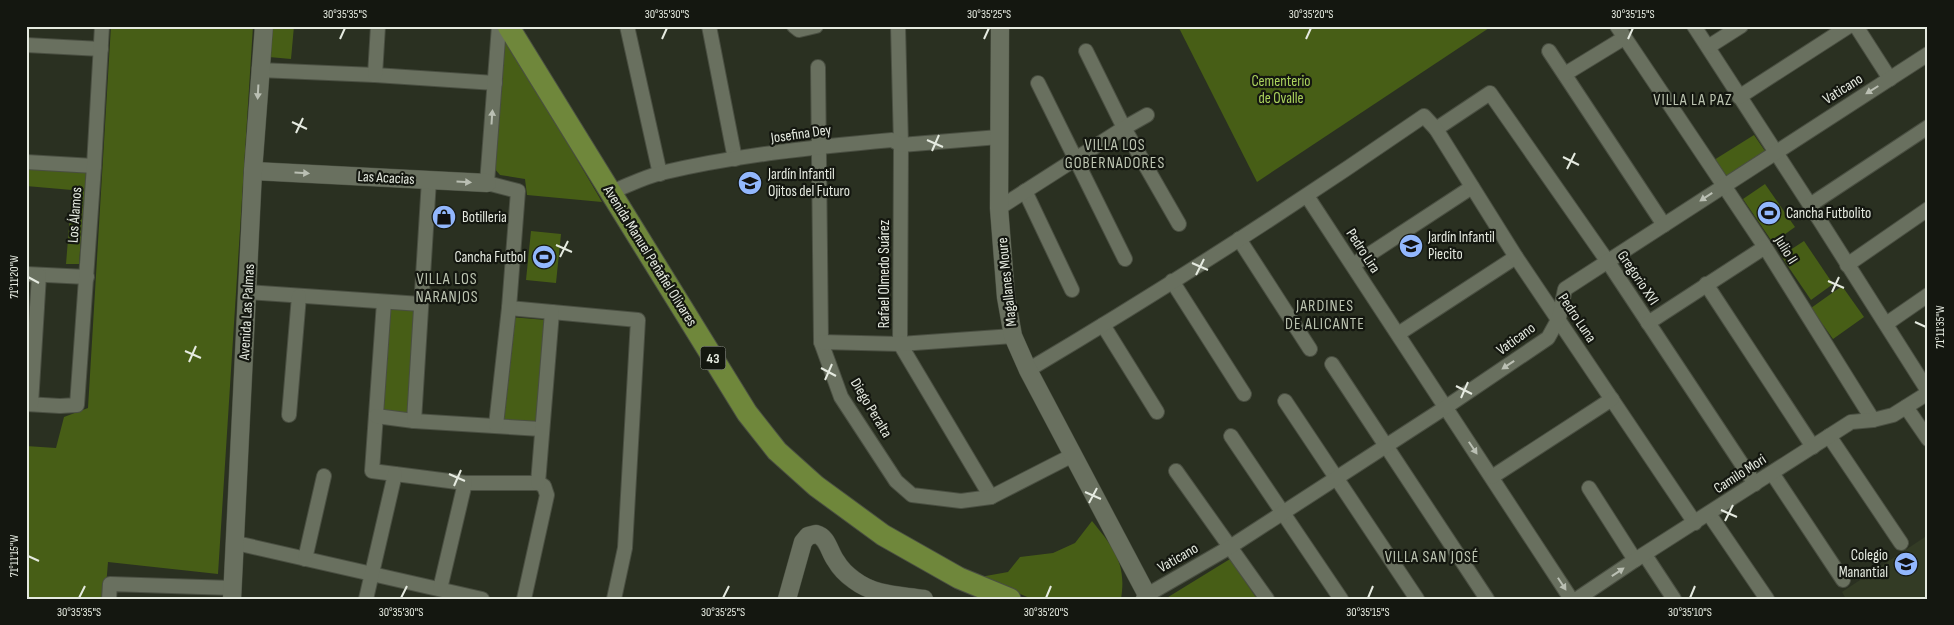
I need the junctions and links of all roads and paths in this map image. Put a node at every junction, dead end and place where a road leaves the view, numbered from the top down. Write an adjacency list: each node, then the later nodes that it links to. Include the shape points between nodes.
1 (102, 26): 19 (street, Los Álamos)
2 (264, 26): 24 (street, Avenida Las Palmas)
3 (378, 26): 26 (street)
4 (498, 26): 28 (street)
5 (508, 26): 50 (main road, Avenida Manuel Peñafiel Olivares / 43)
6 (627, 26): 44 (street)
7 (709, 26): 39 (street)
8 (794, 26): 9 (street, via 799,30)
9 (816, 26)
10 (898, 26): 36 (street, Rafael Olmedo Suárez)
11 (1000, 26): 35 (street, Magallanes Moure)
12 (1694, 26): 18 (street)
13 (1741, 26): 18 (street)
14 (1849, 26): 30 (street)
15 (1856, 26): 27 (street)
16 (1620, 32): 25 (street); 47 (street, Julio II)
17 (26, 45): 19 (street)
18 (1708, 47): 30 (street)
19 (100, 50): 42 (street, Los Álamos)
20 (1086, 51): 33 (street)
21 (1549, 51): 25 (street)
22 (1928, 54): 27 (street, Vaticano)
23 (818, 67): 37 (street, Diego Peralta)
24 (259, 70): 26 (street); 43 (street, Avenida Las Palmas, one-way to 43)
25 (1565, 74): 56 (street)
26 (375, 75): 28 (street)
27 (1890, 79): 38 (street, Vaticano, one-way to 38)
28 (495, 83): 46 (street, one-way to 28)
29 (1038, 83): 40 (street)
30 (1739, 97): 38 (street)
31 (1147, 115): 33 (street)
32 (1928, 127): 52 (street)
33 (1124, 128): 40 (street); 55 (street)
34 (1436, 129): 48 (street, Pedro Luna); 51 (street, via 1424,116); 61 (street, Gregorio XVI, via 1490,92)
35 (999, 138): 36 (street, Josefina Dey); 53 (street, Magallanes Moure)
36 (901, 145): 37 (street, Josefina Dey, via 892,140); 83 (street, Rafael Olmedo Suárez)
37 (818, 147): 39 (street, Josefina Dey); 82 (street, Diego Peralta)
38 (1774, 152): 47 (street, Vaticano); 52 (street)
39 (735, 159): 44 (street, Josefina Dey)
40 (1075, 159): 49 (street); 60 (street)
41 (26, 162): 42 (street)
42 (94, 166): 65 (street, Los Álamos)
43 (253, 171): 45 (street, Las Acacias, one-way to 45); 69 (street, Avenida Las Palmas)
44 (660, 174): 50 (street, Josefina Dey)
45 (429, 180): 46 (street, Las Acacias, one-way to 46); 73 (street)
46 (487, 183): 74 (street, Las Acacias, via 518,190)
47 (1724, 186): 56 (street, Vaticano, one-way to 56); 58 (street, Julio II)
48 (1472, 188): 59 (street, Pedro Luna); 63 (street)
49 (1025, 191): 53 (street); 68 (street)
50 (611, 192): 126 (main road, Avenida Manuel Peñafiel Olivares / 43, via 747,413 778,451 816,486 883,535)
51 (1307, 196): 57 (street); 63 (street, Pedro Lira)
52 (1810, 205): 62 (street)
53 (999, 208): 81 (street, Magallanes Moure, via 1006,297)
54 (1928, 209): 62 (street)
55 (1178, 224)
56 (1664, 225): 61 (street, Vaticano)
57 (1239, 239): 66 (street); 84 (street)
58 (1765, 246): 67 (street); 97 (street, Julio II)
59 (1516, 257): 76 (street, Pedro Luna); 80 (street)
60 (1125, 260)
61 (1608, 262): 76 (street, Vaticano, via 1565,289); 77 (street, Gregorio XVI)
62 (1847, 264): 78 (street)
63 (1353, 265): 80 (street, Pedro Lira)
64 (32, 274): 65 (street); 91 (street)
65 (87, 277): 91 (street, Los Álamos, via 77,405)
66 (1172, 281): 79 (street); 88 (street)
67 (1706, 284): 77 (street); 105 (street)
68 (1072, 290)
69 (248, 292): 71 (street); 121 (street, Avenida Las Palmas)
70 (1928, 295): 78 (street)
71 (299, 296): 72 (street); 95 (street)
72 (384, 302): 73 (street); 96 (street)
73 (421, 304): 98 (street)
74 (509, 308): 75 (street); 99 (street)
75 (552, 312): 100 (street); 138 (street, via 638,320 625,548)
76 (1559, 318): 89 (street, Pedro Luna); 93 (street, Vaticano, one-way to 93, via 1548,338)
77 (1648, 323): 114 (street, Gregorio XVI)
78 (1886, 324): 87 (street)
79 (1103, 326): 86 (street); 94 (street)
80 (1398, 334): 93 (street, Pedro Lira)
81 (1013, 336): 83 (street); 86 (street, Magallanes Moure)
82 (821, 342): 83 (street); 117 (street, Diego Peralta, via 842,397 896,481 912,495 961,501)
83 (900, 344): 117 (street, Rafael Olmedo Suárez)
84 (1310, 349)
85 (1332, 364): 104 (street)
86 (1028, 370): 106 (street, Magallanes Moure)
87 (1928, 392): 92 (street, Camilo Mori)
88 (1244, 394)
89 (1612, 400): 111 (street); 120 (street, Pedro Luna)
90 (1285, 401): 112 (street)
91 (28, 404)
92 (1906, 406): 97 (street, Camilo Mori, via 1893,415); 103 (street)
93 (1446, 407): 104 (street, Vaticano); 111 (street, Pedro Lira, one-way to 111)
94 (1157, 412)
95 (289, 416)
96 (376, 416): 98 (street); 109 (street, via 372,471)
97 (1873, 420): 102 (street, Camilo Mori, via 1851,422)
98 (414, 421): 99 (street)
99 (496, 425): 100 (street)
100 (541, 430): 115 (street)
101 (1231, 436): 118 (street)
102 (1829, 436): 105 (street, Camilo Mori); 122 (street)
103 (1928, 439)
104 (1387, 445): 112 (street, Vaticano); 146 (street)
105 (1813, 447): 108 (street, Camilo Mori)
106 (1073, 455): 117 (street, Diego Peralta); 132 (street, Magallanes Moure)
107 (1176, 471): 123 (street)
108 (1772, 473): 114 (street, Camilo Mori); 128 (street)
109 (395, 474): 113 (street); 127 (street)
110 (324, 476): 125 (street)
111 (1492, 477): 133 (street, Pedro Lira, one-way to 133)
112 (1337, 478): 118 (street, Vaticano); 145 (street)
113 (465, 483): 115 (street); 129 (street)
114 (1755, 484): 119 (street, Camilo Mori)
115 (541, 485): 137 (street, via 547,495)
116 (1589, 488): 124 (street)
117 (991, 496)
118 (1282, 513): 123 (street, Vaticano); 144 (street)
119 (1709, 514): 120 (street, Camilo Mori); 148 (street)
120 (1695, 523): 124 (street, Camilo Mori)
121 (236, 543): 125 (street); 130 (street, Avenida Las Palmas)
122 (1901, 543)
123 (1230, 547): 132 (street, Vaticano); 143 (street)
124 (1640, 558): 133 (street, Camilo Mori, one-way to 124); 147 (street)
125 (305, 559): 127 (street)
126 (948, 572): 141 (main road); 142 (main road, Avenida Manuel Peñafiel Olivares / 43)
127 (371, 574): 129 (street); 135 (street)
128 (1843, 580)
129 (440, 589): 131 (street)
130 (232, 593): 134 (street, via 110,584)
131 (460, 596): 136 (street)
132 (1147, 598)
133 (1577, 598)
134 (109, 599)
135 (366, 599)
136 (482, 599)
137 (524, 599)
138 (614, 599)
139 (787, 599): 140 (street, via 803,542 816,534 826,541 844,572 862,586 884,594)
140 (924, 599)
141 (965, 599)
142 (1010, 599)
143 (1267, 599)
144 (1341, 599)
145 (1417, 599)
146 (1487, 599)
147 (1674, 599)
148 (1768, 599)

